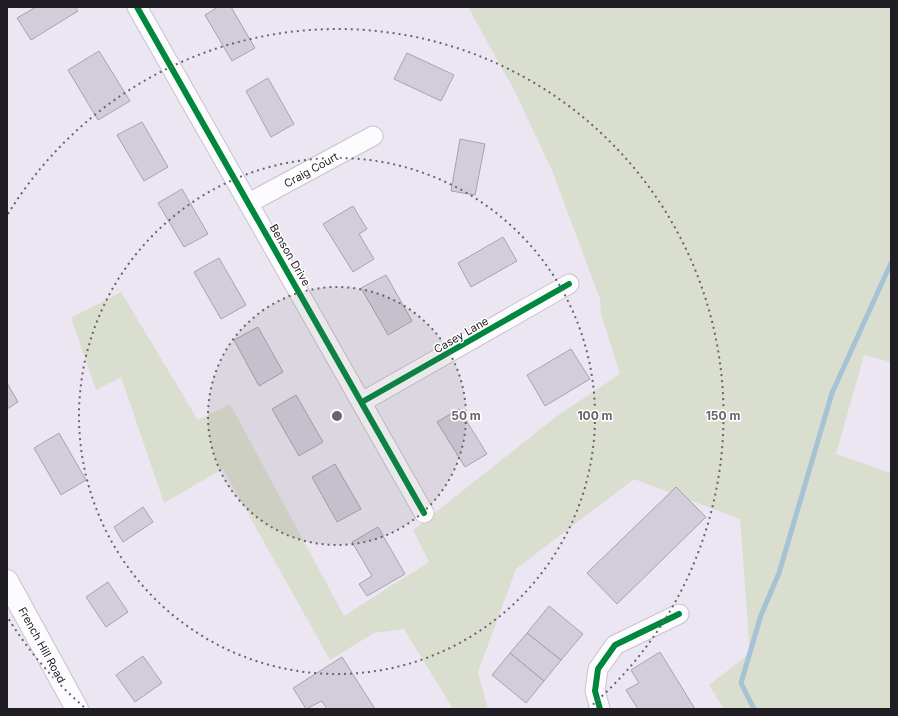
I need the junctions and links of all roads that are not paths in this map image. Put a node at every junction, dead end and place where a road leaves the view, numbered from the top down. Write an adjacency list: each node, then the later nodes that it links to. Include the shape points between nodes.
1 (137, 7): 3 (street, Benson Drive)
2 (373, 136): 3 (street, Craig Court)
3 (249, 204): 5 (street, Benson Drive)
4 (569, 284): 5 (street, Casey Lane)
5 (362, 402): 6 (street, Benson Drive)
6 (424, 513)
7 (7, 581): 9 (main road, French Hill Road)
8 (679, 614): 10 (street, via 615,645 598,669 595,691)
9 (77, 709)
10 (600, 709)

